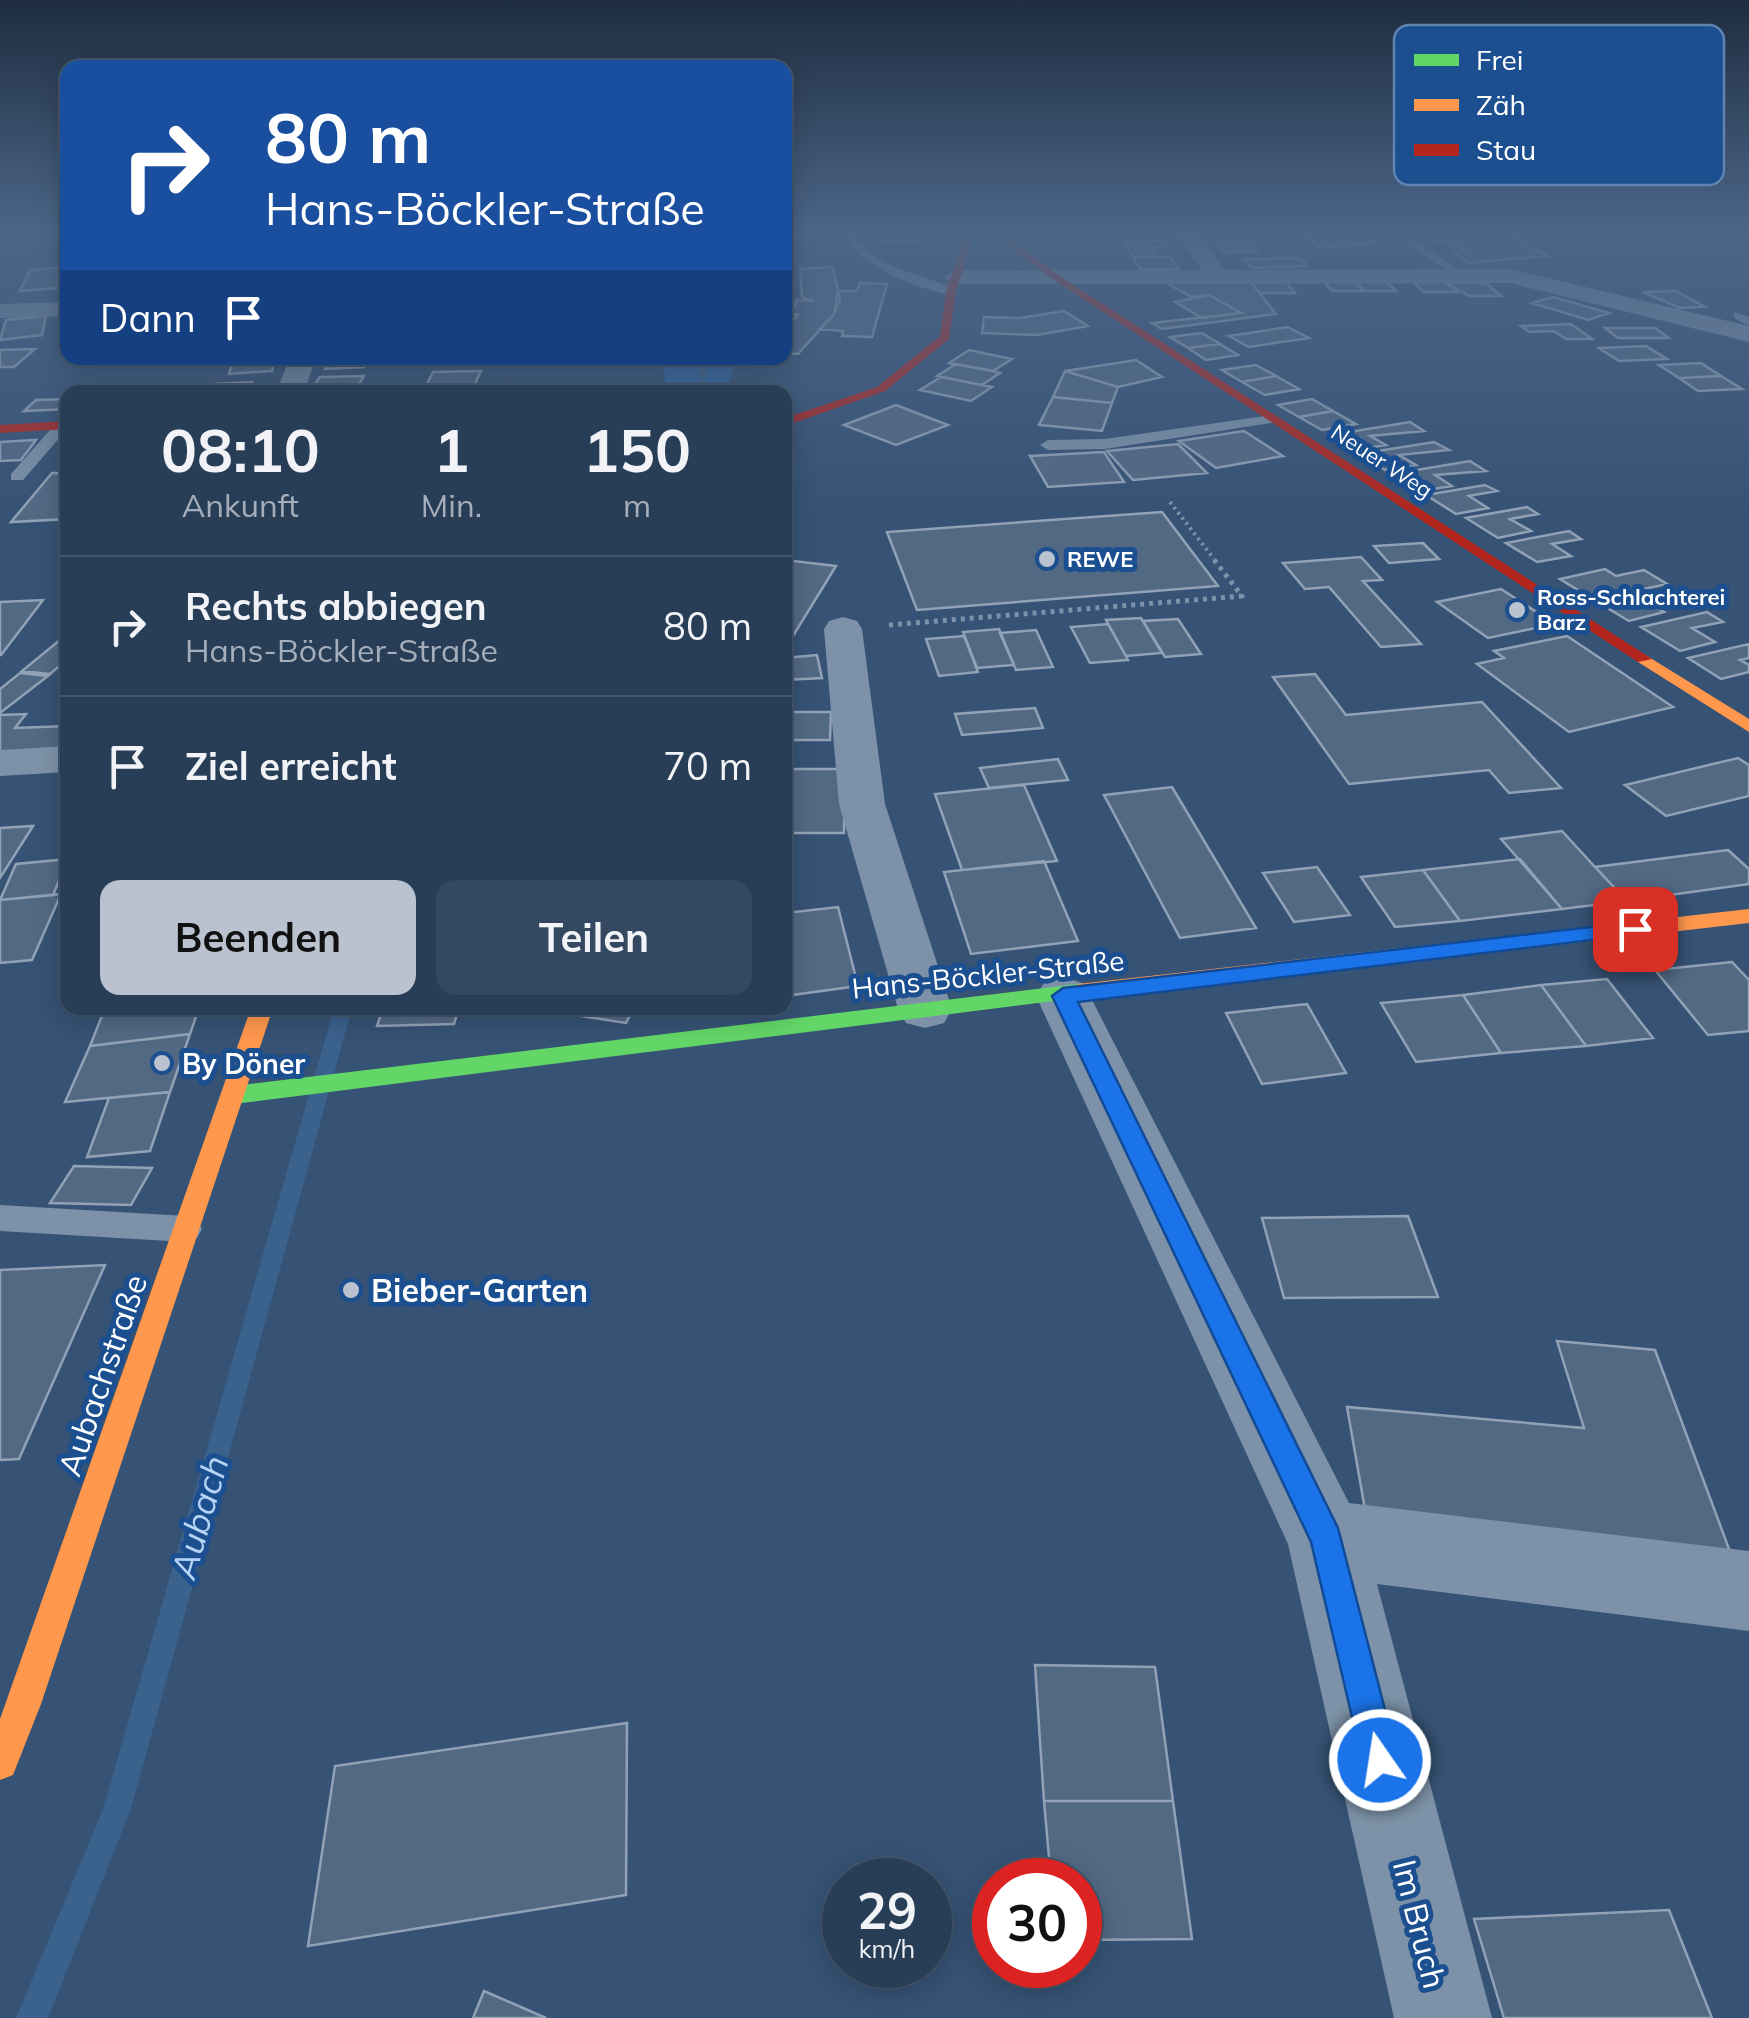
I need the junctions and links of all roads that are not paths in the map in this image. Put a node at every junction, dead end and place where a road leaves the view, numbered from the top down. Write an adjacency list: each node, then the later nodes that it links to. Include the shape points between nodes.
1 (947, 324): 6 (street, via 945,338 881,390)
2 (1128, 324): 5 (street, Neuer Weg)
3 (1691, 324): 4 (street, via 1694,335)
4 (1736, 361)
5 (1272, 418): 10 (lane, via 1105,444); 13 (street, Neuer Weg)
6 (792, 420)
7 (60, 425): 8 (street)
8 (0, 429)
9 (60, 429): 11 (lane)
10 (1048, 445)
11 (17, 477)
12 (843, 628): 18 (street, via 862,804)
13 (1749, 727)
14 (60, 759): 15 (street)
15 (0, 763)
16 (1749, 916): 17 (street, Hans-Böckler-Straße)
17 (1063, 996): 18 (street, Hans-Böckler-Straße); 23 (street, Im Bruch)
18 (925, 1009): 20 (street, Hans-Böckler-Straße)
19 (260, 1015): 20 (street, Aubachstraße)
20 (234, 1094): 22 (street, Aubachstraße)
21 (0, 1218): 22 (lane)
22 (186, 1229): 25 (street, Aubachstraße)
23 (1326, 1540): 24 (street); 26 (street, Im Bruch)
24 (1749, 1591)
25 (0, 1762)
26 (1443, 2018)

